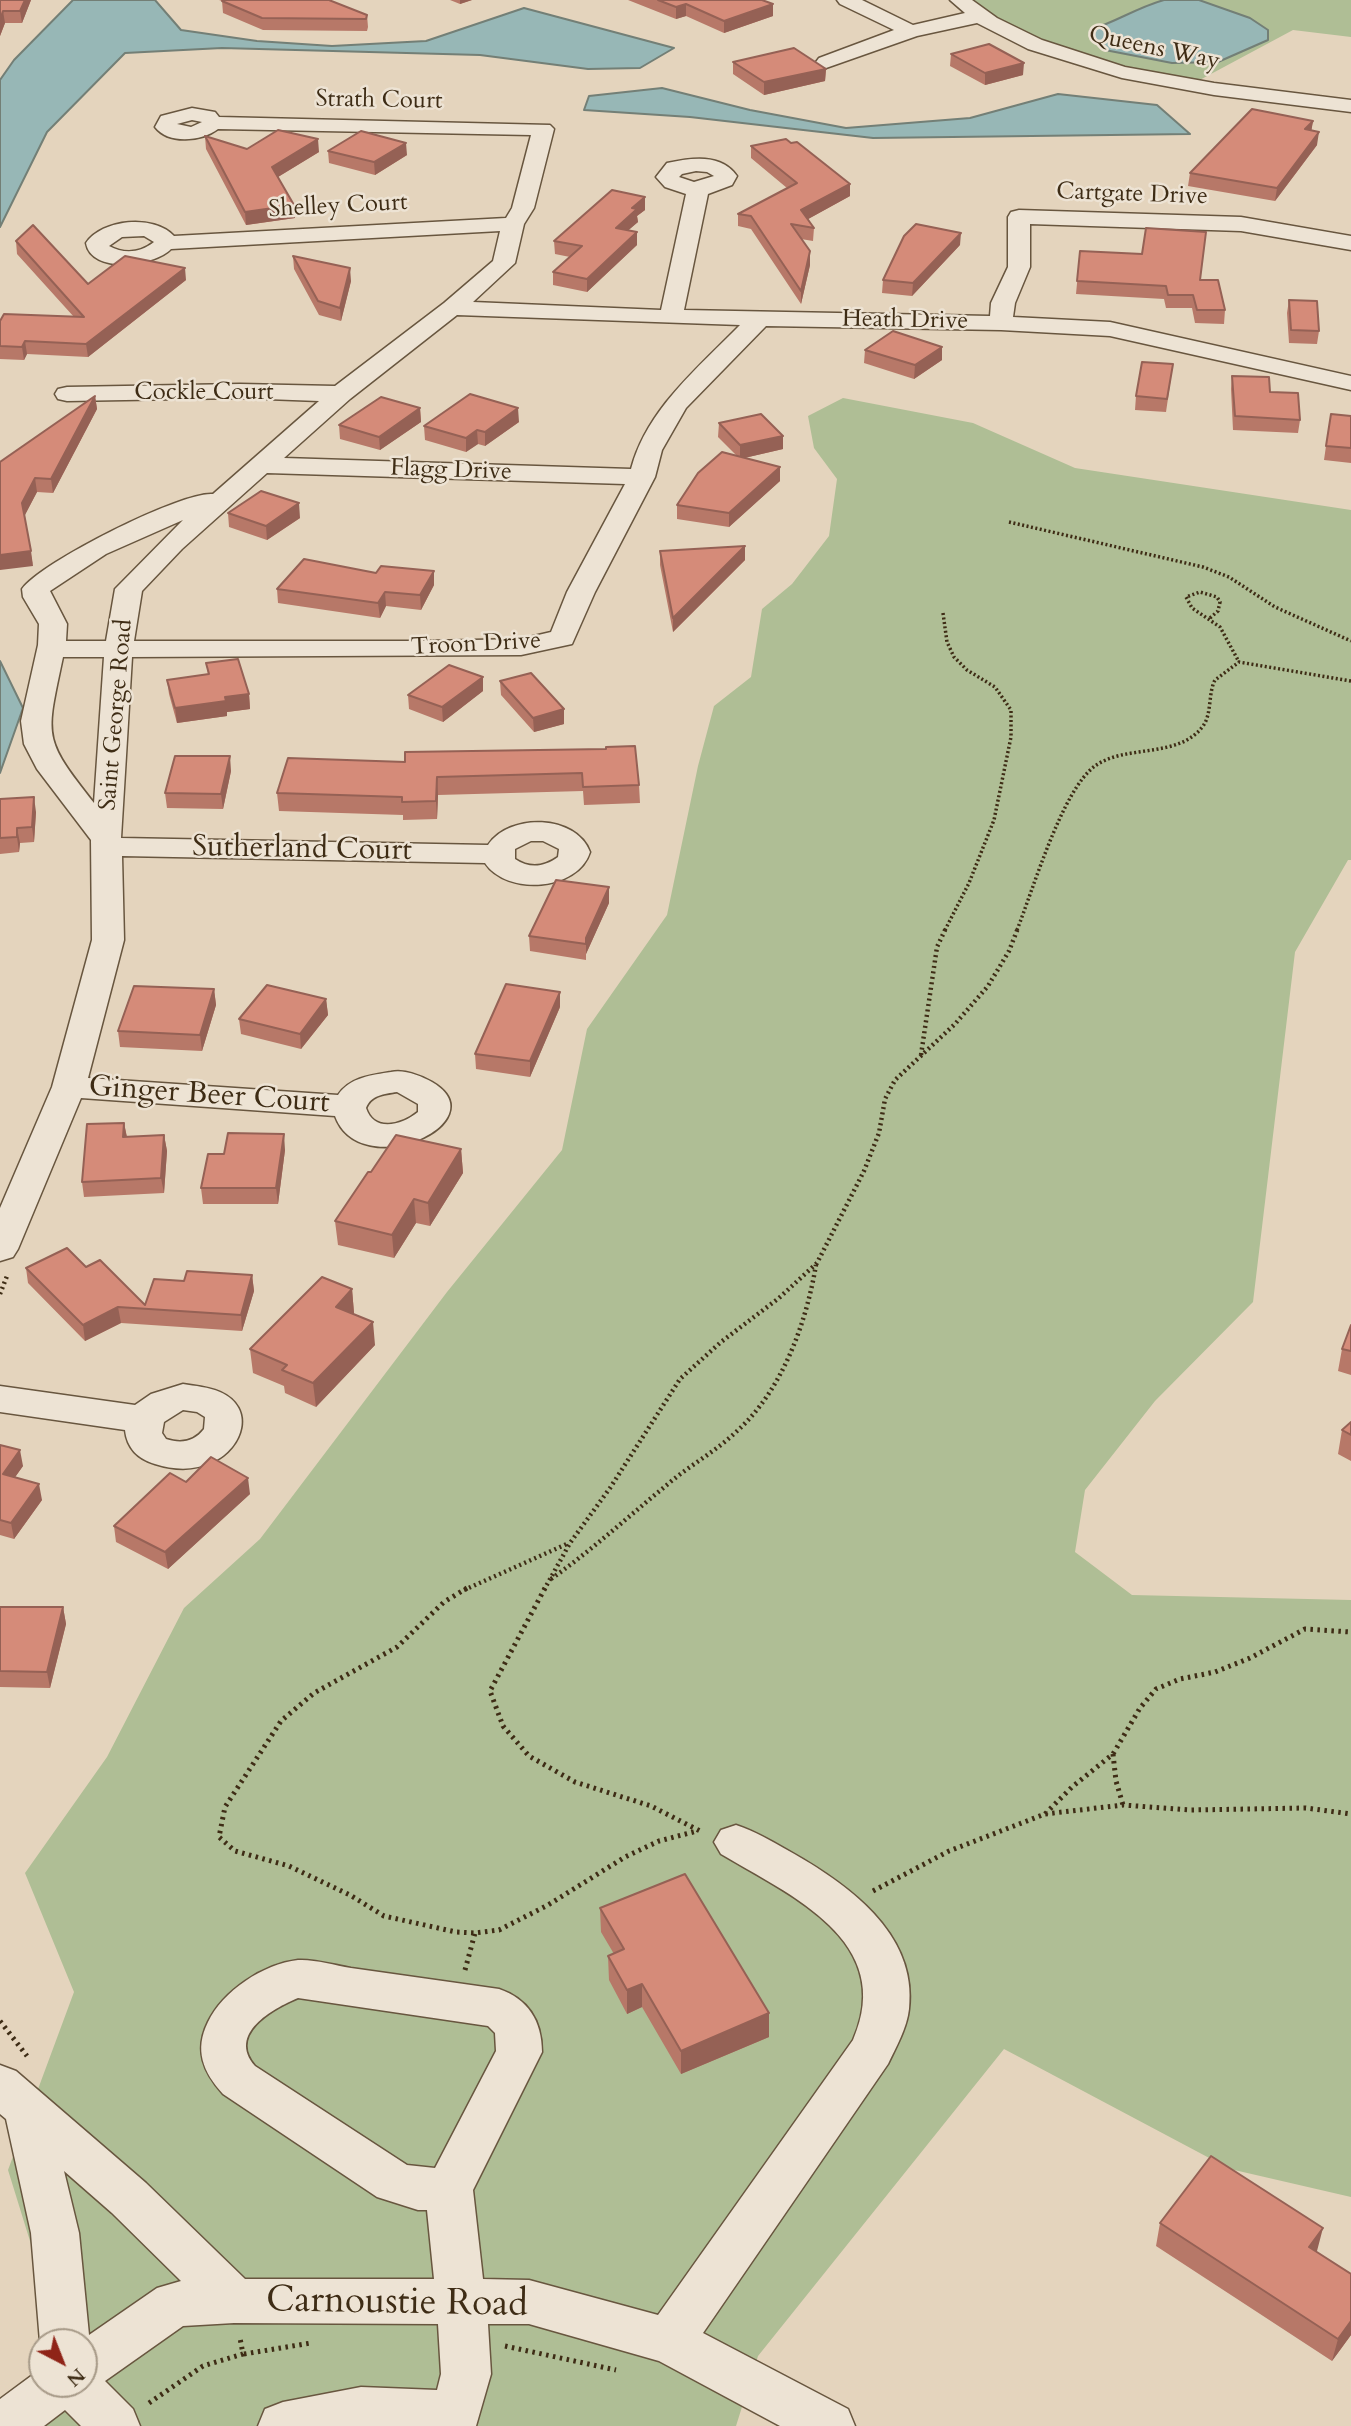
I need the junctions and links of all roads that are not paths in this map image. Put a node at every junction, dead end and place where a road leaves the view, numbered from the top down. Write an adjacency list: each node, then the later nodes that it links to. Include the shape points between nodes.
1 (847, 0): 4 (street)
2 (960, 0): 3 (street, Queens Way)
3 (980, 16): 4 (street); 6 (street, Queens Way, via 1029,43 1077,60 1186,84)
4 (911, 31): 5 (street)
5 (826, 62)
6 (1351, 106)
7 (213, 123): 8 (street, Strath Court)
8 (543, 129): 10 (street, Saint George Road, via 523,208)
9 (698, 188): 14 (street)
10 (513, 224): 11 (street, Shelley Court); 13 (street, Saint George Road, via 504,263)
11 (165, 243)
12 (1351, 243): 16 (street, Cartgate Drive, via 1241,225 1019,217 1019,267 1003,303)
13 (452, 309): 14 (street, Heath Drive); 19 (street, Saint George Road)
14 (671, 317): 15 (street, Heath Drive)
15 (761, 318): 16 (street, Heath Drive); 21 (street, Troon Drive, via 676,404 649,450)
16 (1001, 323): 17 (street, Heath Drive, via 1110,329)
17 (1351, 383)
18 (67, 394): 19 (street, Cockle Court)
19 (341, 394): 20 (street, Saint George Road)
20 (261, 464): 21 (street, Flagg Drive); 22 (street, Saint George Road)
21 (642, 477): 23 (street, Troon Drive, via 562,638 522,647)
22 (229, 494): 23 (street, Saint George Road, via 129,589); 24 (street, via 110,540 36,589 53,624)
23 (119, 648): 24 (street, Troon Drive); 25 (street, Saint George Road)
24 (51, 649): 25 (street, via 36,721 38,744)
25 (106, 843): 26 (street, Sutherland Court); 27 (street, Saint George Road, via 108,940)
26 (498, 854)
27 (69, 1087): 28 (street, Ginger Beer Court); 29 (street, Saint George Road)
28 (348, 1106)
29 (0, 1249)
30 (0, 1399): 31 (street)
31 (145, 1420)
32 (717, 1836): 38 (street, via 843,1908 870,1937 884,1968 888,2007 872,2050)
33 (13, 2098): 35 (street, via 129,2198); 37 (street, via 55,2233)
34 (449, 2189): 34 (street, via 519,2052 513,2019 499,2008 298,1979 275,1986 242,2007 230,2023 225,2044 225,2064 239,2080 394,2182 418,2189); 36 (street)
35 (234, 2301): 36 (street, Carnoustie Road); 39 (street, Carnoustie Road, via 174,2304)
36 (459, 2301): 38 (street, Carnoustie Road, via 529,2302); 44 (street, via 466,2374 456,2414 361,2411)
37 (64, 2328)
38 (669, 2341): 45 (street, Carnoustie Road)
39 (98, 2357)
40 (41, 2398): 42 (street)
41 (88, 2398): 43 (street)
42 (4, 2426)
43 (115, 2426)
44 (283, 2426)
45 (830, 2426)

